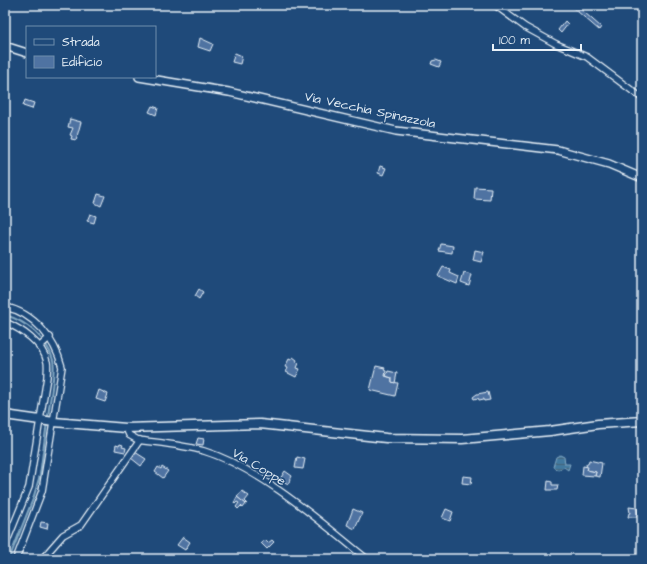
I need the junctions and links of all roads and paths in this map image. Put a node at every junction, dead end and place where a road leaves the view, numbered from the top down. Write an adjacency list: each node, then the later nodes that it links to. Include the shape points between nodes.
1 (495, 5): 5 (street, via 525,27 587,58)
2 (5, 46): 3 (street)
3 (26, 53)
4 (145, 78): 6 (street, Via Vecchia Spinazzola, via 229,92 396,131 558,150 609,164)
5 (642, 98)
6 (642, 178)
7 (5, 307): 9 (street, via 27,317)
8 (5, 322): 10 (street)
9 (50, 337): 10 (street); 13 (street, via 62,367)
10 (39, 346): 13 (street, via 47,362)
11 (5, 415): 13 (main road)
12 (642, 416): 15 (main road)
13 (47, 421): 16 (main road); 18 (street, via 29,487); 19 (street, via 42,491)
14 (642, 421): 15 (main road)
15 (598, 424): 16 (main road, via 462,439 386,438 260,424)
16 (126, 428): 17 (street, via 129,435)
17 (140, 440): 20 (street, via 81,525 63,535); 21 (street, Via Coppe, via 204,451 237,464 295,502)
18 (5, 546)
19 (16, 559)
20 (42, 559)
21 (367, 559)

